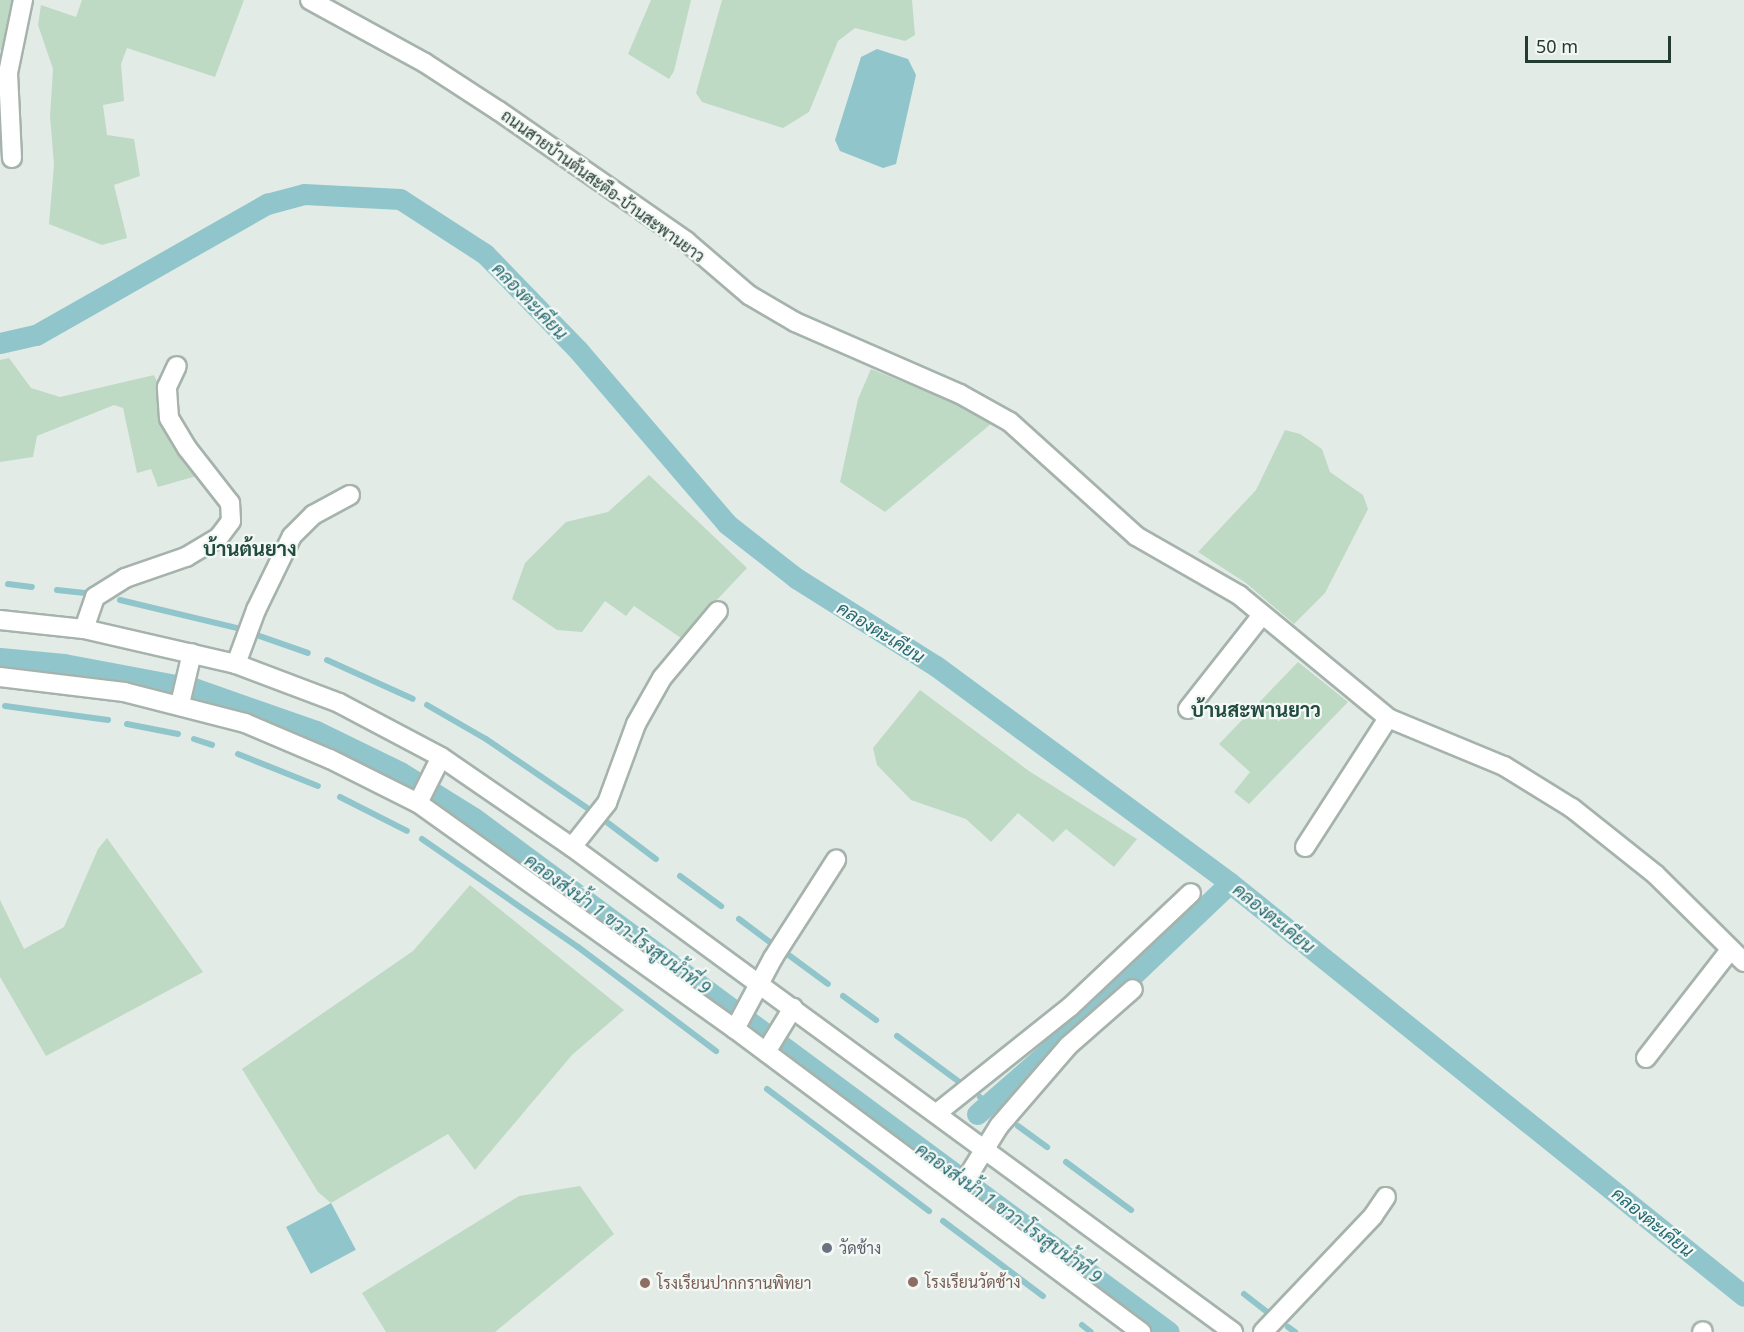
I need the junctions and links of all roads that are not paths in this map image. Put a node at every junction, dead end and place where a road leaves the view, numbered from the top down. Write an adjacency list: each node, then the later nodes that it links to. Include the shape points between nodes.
1 (23, 0): 3 (street, via 8,73)
2 (310, 0): 7 (street, ถนนสายบ้านต้นสะตือ-บ้านสะพานยาว, via 425,63 499,111 686,242 749,295 795,322 960,394 1010,422 1136,536 1209,575)
3 (12, 158)
4 (177, 366): 9 (street, via 167,387 169,417 187,448 230,503 231,521 219,537 186,557 125,578 96,597)
5 (350, 495): 11 (street, via 313,515 292,536 260,600)
6 (718, 611): 18 (street, via 663,678 636,724 607,804)
7 (1262, 615): 14 (street); 15 (street, ถนนสายบ้านต้นสะตือ-บ้านสะพานยาว)
8 (0, 620): 9 (street)
9 (84, 629): 10 (street)
10 (192, 653): 11 (street); 13 (street)
11 (236, 664): 16 (street, via 339,703)
12 (0, 677): 13 (street)
13 (181, 699): 17 (street, via 256,727)
14 (1188, 709)
15 (1388, 718): 19 (street); 22 (street, ถนนสายบ้านต้นสะตือ-บ้านสะพานยาว, via 1504,766 1572,808 1655,874)
16 (438, 764): 17 (street); 18 (street)
17 (420, 800): 26 (street)
18 (572, 847): 23 (street)
19 (1305, 847)
20 (836, 860): 23 (street)
21 (1191, 893): 29 (street, via 1070,1007)
22 (1737, 956): 28 (street)
23 (759, 983): 25 (street); 26 (street)
24 (1133, 989): 30 (street, via 1068,1047 999,1126)
25 (793, 1008): 27 (street); 29 (street)
26 (737, 1025): 27 (street)
27 (768, 1049): 31 (street)
28 (1646, 1058)
29 (937, 1113): 30 (street)
30 (985, 1148): 31 (street); 34 (street)
31 (959, 1191): 33 (street)
32 (1386, 1197): 35 (street)
33 (1141, 1332)
34 (1233, 1332)
35 (1263, 1332)

